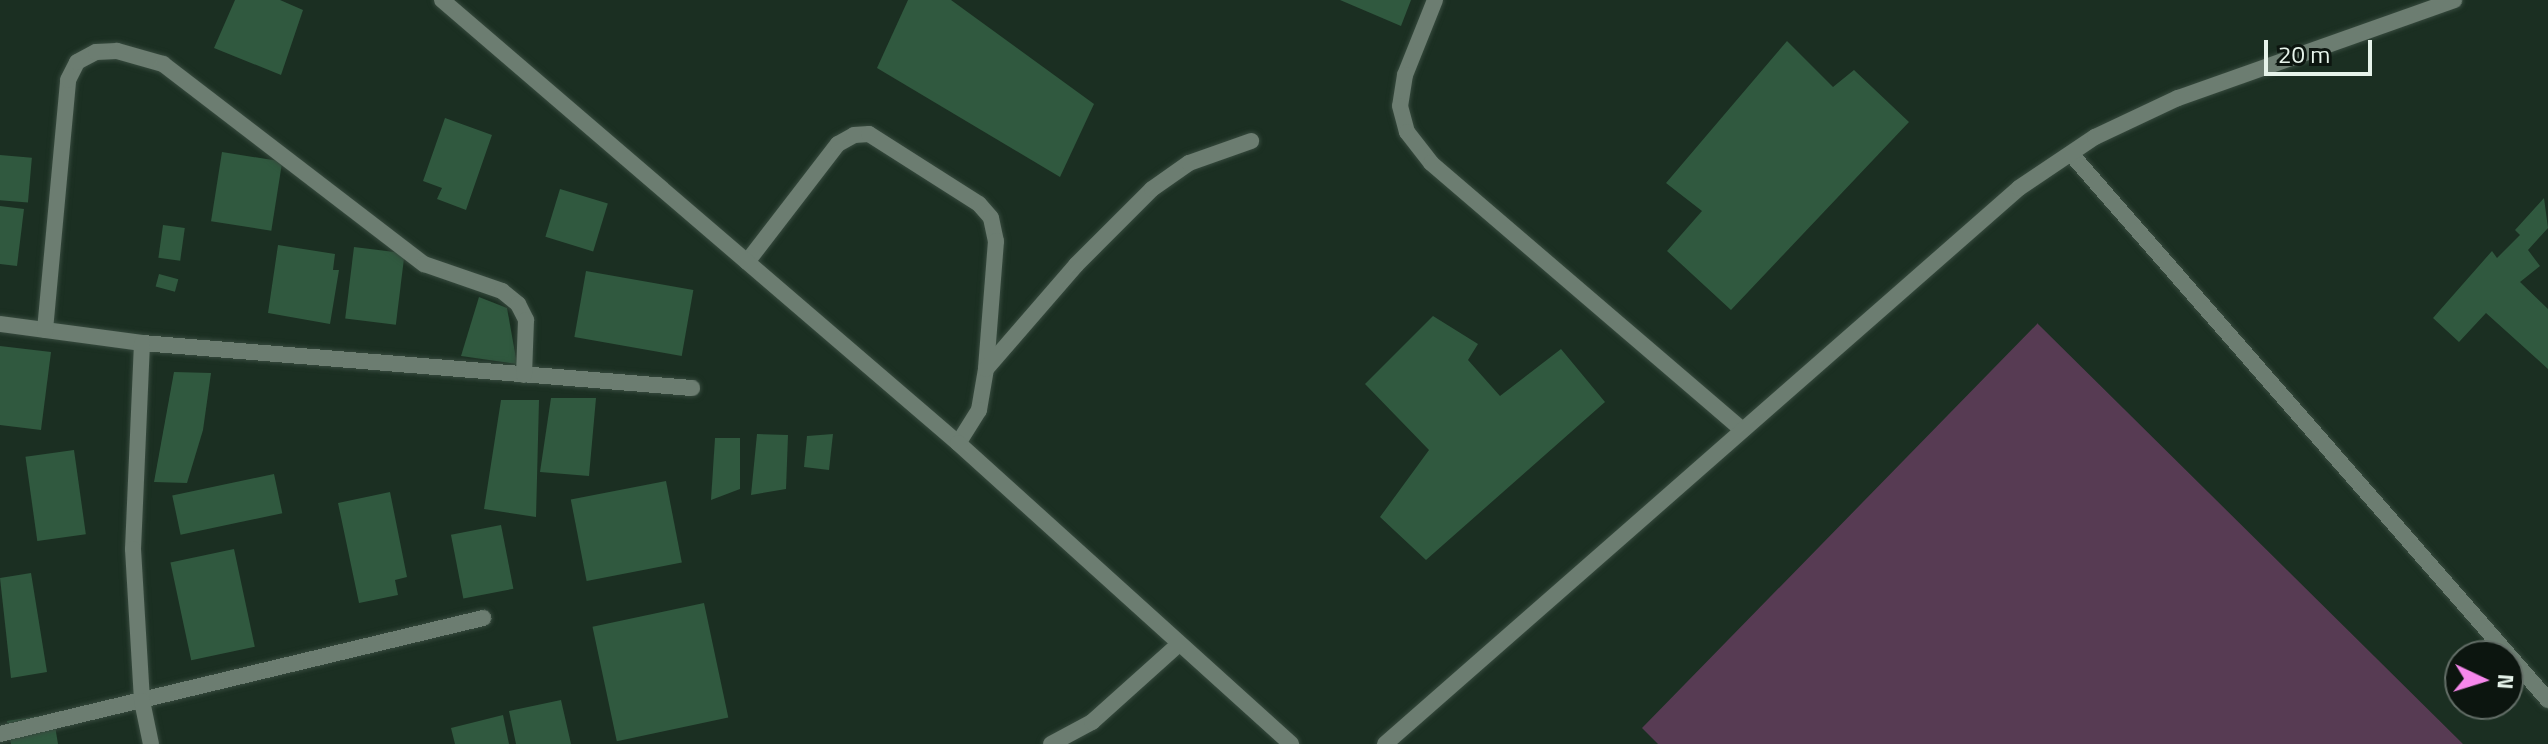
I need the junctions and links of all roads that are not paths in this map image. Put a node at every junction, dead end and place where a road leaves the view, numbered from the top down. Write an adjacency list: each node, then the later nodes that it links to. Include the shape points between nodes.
1 (442, 0): 6 (street)
2 (1435, 0): 13 (street, via 1405,75 1400,106 1407,132 1431,163)
3 (2454, 0): 5 (street, via 2178,98)
4 (1251, 141): 10 (street, via 1189,163 1152,189 1076,265)
5 (2071, 154): 13 (street, via 2019,188); 17 (street)
6 (747, 262): 10 (street, via 838,144 869,134 979,204 991,218 996,241); 14 (street)
7 (0, 324): 8 (street)
8 (45, 330): 9 (street); 11 (street, via 68,80 77,62 96,52 117,51 163,64 424,264 502,291 518,304 526,320)
9 (142, 343): 11 (street); 18 (street, via 132,503)
10 (986, 369): 14 (street, via 979,410)
11 (524, 375): 12 (street)
12 (692, 388)
13 (1742, 430): 23 (street)
14 (958, 443): 16 (street)
15 (483, 618): 18 (street)
16 (1179, 644): 21 (street, via 1092,722); 22 (street)
17 (2548, 700)
18 (142, 701): 19 (street); 20 (street)
19 (0, 734)
20 (151, 744)
21 (1051, 744)
22 (1291, 744)
23 (1385, 744)

